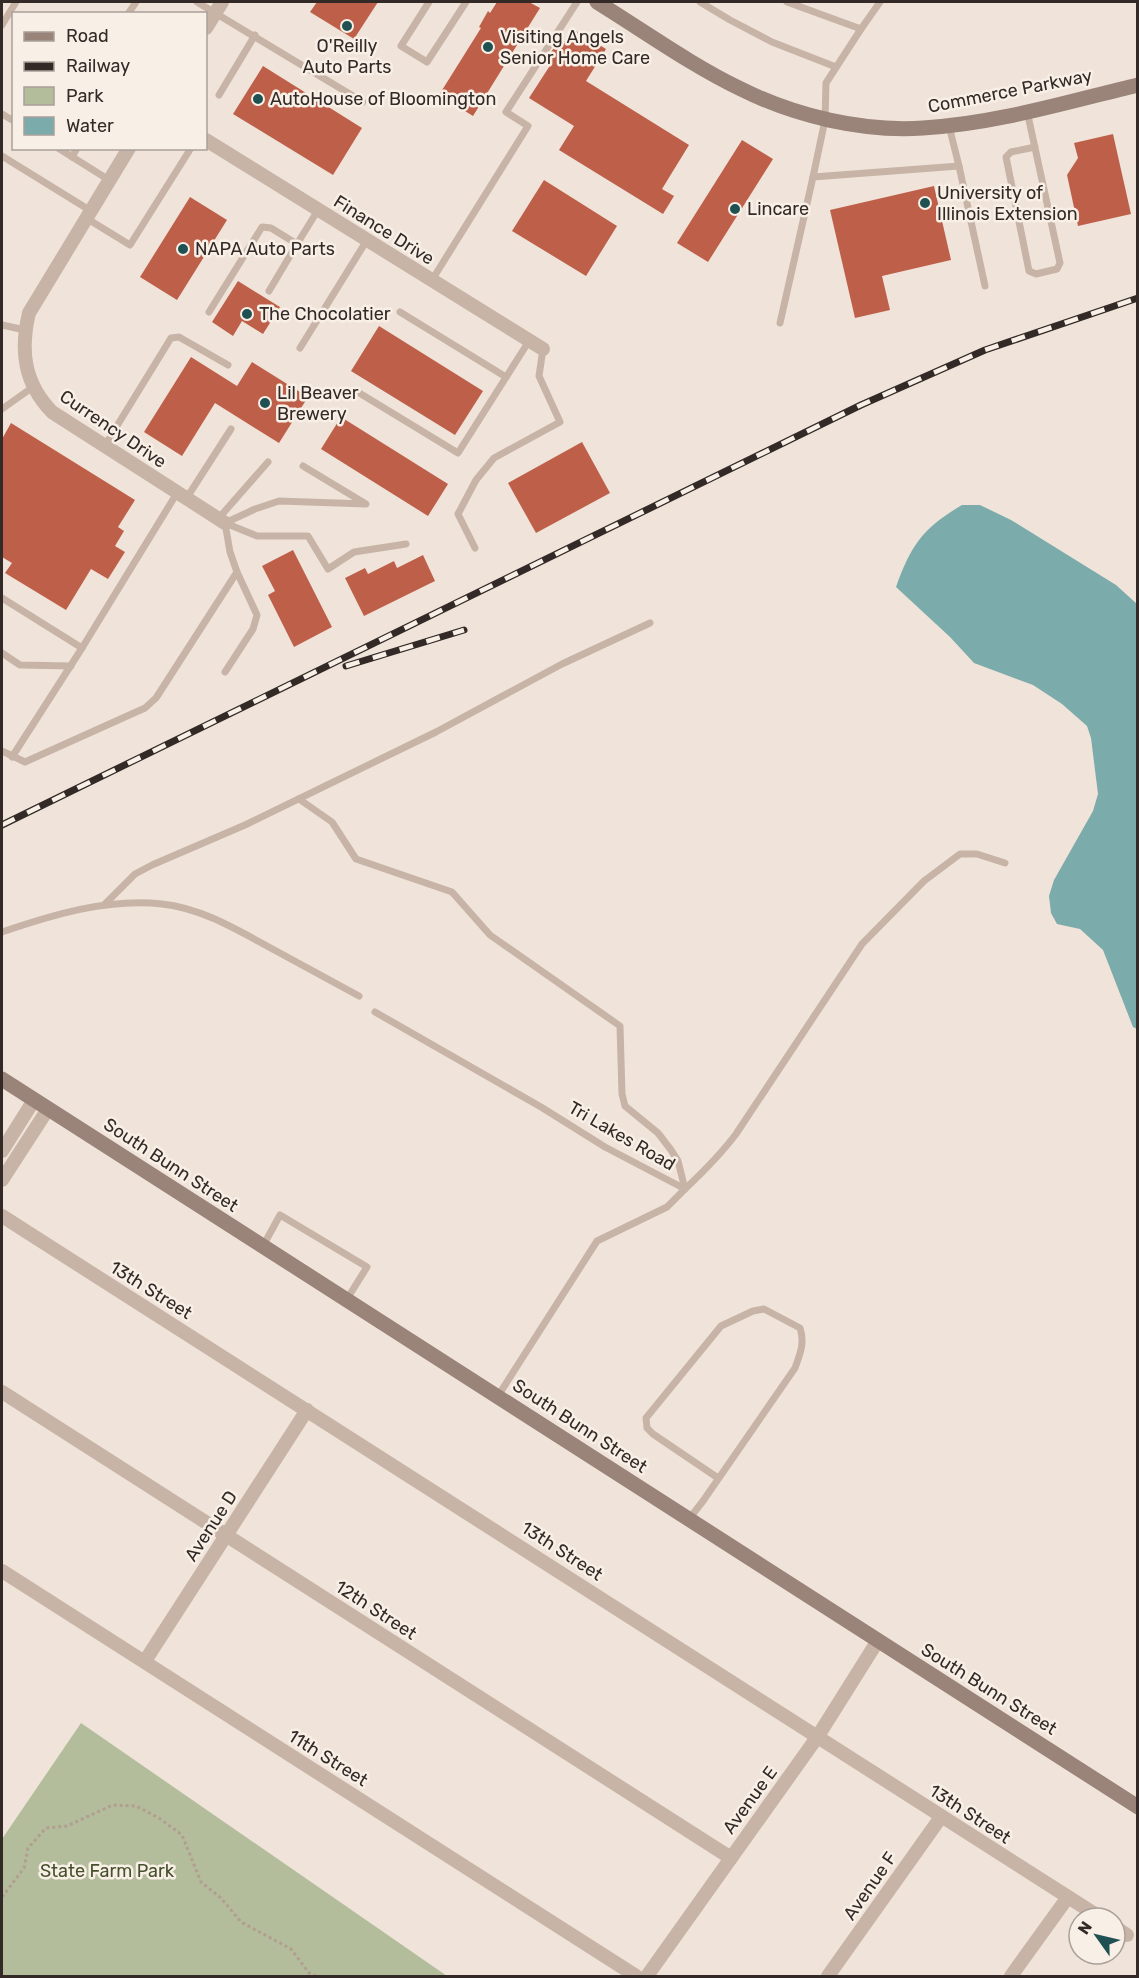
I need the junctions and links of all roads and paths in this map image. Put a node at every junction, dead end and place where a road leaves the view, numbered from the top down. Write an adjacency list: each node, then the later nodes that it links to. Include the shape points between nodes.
1 (16, 2): 11 (lane)
2 (197, 2): 10 (lane)
3 (429, 2): 4 (lane, via 401,46 427,62)
4 (466, 2)
5 (577, 2): 37 (lane, via 506,112 528,126)
6 (700, 2): 15 (lane, via 772,42)
7 (787, 2): 13 (lane)
8 (602, 3): 20 (street, Commerce Parkway, via 741,89)
9 (877, 3): 13 (lane)
10 (219, 7): 12 (street); 14 (lane)
11 (2, 25)
12 (207, 26)
13 (861, 29): 15 (lane)
14 (255, 35): 17 (lane); 18 (lane)
15 (836, 67): 20 (lane, via 826,83)
16 (1137, 85): 19 (street, Commerce Parkway)
17 (219, 95)
18 (363, 102)
19 (1027, 111): 21 (street, Commerce Parkway); 23 (lane)
20 (825, 120): 21 (street, Commerce Parkway, via 895,128); 31 (lane)
21 (950, 126): 30 (lane)
22 (207, 141): 33 (street, Finance Drive)
23 (1035, 147): 23 (lane, via 1060,263 1057,269 1036,274 1029,271 1006,157 1011,152)
24 (61, 150): 29 (lane)
25 (77, 150): 29 (lane)
26 (128, 150): 32 (street, Currency Drive)
27 (190, 150): 34 (lane, via 130,245)
28 (2, 156): 34 (lane)
29 (72, 157): 32 (lane)
30 (959, 166): 31 (lane); 38 (lane)
31 (813, 177): 42 (lane)
32 (110, 180): 34 (street, Currency Drive)
33 (318, 210): 35 (street, Finance Drive); 36 (lane)
34 (88, 215): 44 (street, Currency Drive, via 38,296)
35 (367, 240): 37 (street, Finance Drive); 46 (lane)
36 (297, 244): 39 (lane); 40 (lane, via 271,228 262,227)
37 (432, 280): 45 (street, Finance Drive)
38 (985, 286)
39 (269, 291)
40 (209, 312)
41 (400, 312): 49 (lane)
42 (780, 323)
43 (2, 325): 44 (lane)
44 (25, 330): 50 (street, Currency Drive, via 26,361)
45 (529, 341): 47 (street, Finance Drive); 49 (lane)
46 (300, 348)
47 (543, 349): 60 (lane, via 539,376 560,422 494,458 476,480 458,514)
48 (228, 365): 54 (lane, via 179,337 171,338)
49 (506, 377): 51 (lane, via 458,453)
50 (33, 387): 52 (lane); 54 (street, Currency Drive, via 52,412)
51 (361, 394)
52 (2, 409)
53 (231, 429): 57 (lane)
54 (104, 447): 57 (street, Currency Drive)
55 (268, 462): 58 (lane)
56 (303, 466): 58 (lane, via 366,504 279,501)
57 (182, 496): 58 (street, Currency Drive); 64 (lane)
58 (222, 521): 59 (lane, via 256,536 308,536 328,569 354,552); 61 (lane)
59 (406, 544)
60 (475, 548)
61 (237, 572): 67 (lane, via 258,615); 69 (lane, via 156,698 145,708 25,762)
62 (2, 598): 64 (lane)
63 (650, 624): 70 (lane, via 562,664)
64 (82, 648): 66 (lane)
65 (2, 653): 66 (lane, via 20,665)
66 (71, 666): 69 (lane)
67 (225, 672)
68 (2, 751): 69 (lane)
69 (12, 757)
70 (299, 799): 72 (lane, via 135,874); 81 (lane, via 332,822 356,859 452,892 490,935 620,1026 625,1106 658,1133 671,1150)
71 (1005, 863): 81 (lane, Tri Lakes Road, via 977,854 960,854 924,881 862,945 736,1134)
72 (105, 904): 73 (lane); 74 (lane, via 164,904 200,913)
73 (2, 932)
74 (359, 996)
75 (375, 1012): 81 (lane, Tri Lakes Road)
76 (2, 1079): 77 (street, South Bunn Street)
77 (34, 1100): 78 (street, South Bunn Street); 79 (street)
78 (48, 1109): 80 (street); 83 (street, South Bunn Street)
79 (2, 1151)
80 (2, 1180)
81 (685, 1189): 86 (lane, via 666,1207 597,1241)
82 (2, 1216): 87 (street, 13th Street)
83 (263, 1246): 84 (street, South Bunn Street); 84 (lane, via 280,1215 367,1267)
84 (347, 1299): 86 (street, South Bunn Street)
85 (2, 1392): 90 (street, 12th Street)
86 (498, 1396): 89 (street, South Bunn Street)
87 (307, 1410): 90 (street, Avenue D); 94 (street, 13th Street)
88 (718, 1478): 88 (lane, via 795,1368 802,1349 800,1328 764,1309 721,1326 646,1418 652,1434); 89 (lane)
89 (689, 1520): 92 (street, South Bunn Street)
90 (226, 1536): 93 (street, Avenue D); 97 (street, 12th Street)
91 (2, 1571): 93 (street, 11th Street)
92 (877, 1641): 94 (street, Avenue E); 95 (street, South Bunn Street)
93 (145, 1661): 102 (street, 11th Street)
94 (818, 1736): 96 (street, 13th Street); 97 (street, Avenue E)
95 (1137, 1808)
96 (941, 1817): 99 (street, 13th Street); 104 (street, Avenue F)
97 (731, 1858): 103 (street, Avenue E)
98 (2, 1897): 101 (path, via 24,1868 28,1848 46,1828 67,1826 113,1805 136,1806 182,1835 201,1882 241,1922 291,1949 309,1974)
99 (1068, 1897): 100 (street, 13th Street); 105 (street)
100 (1082, 1906)
101 (316, 1977)
102 (636, 1977)
103 (647, 1977)
104 (828, 1977)
105 (1011, 1977)

